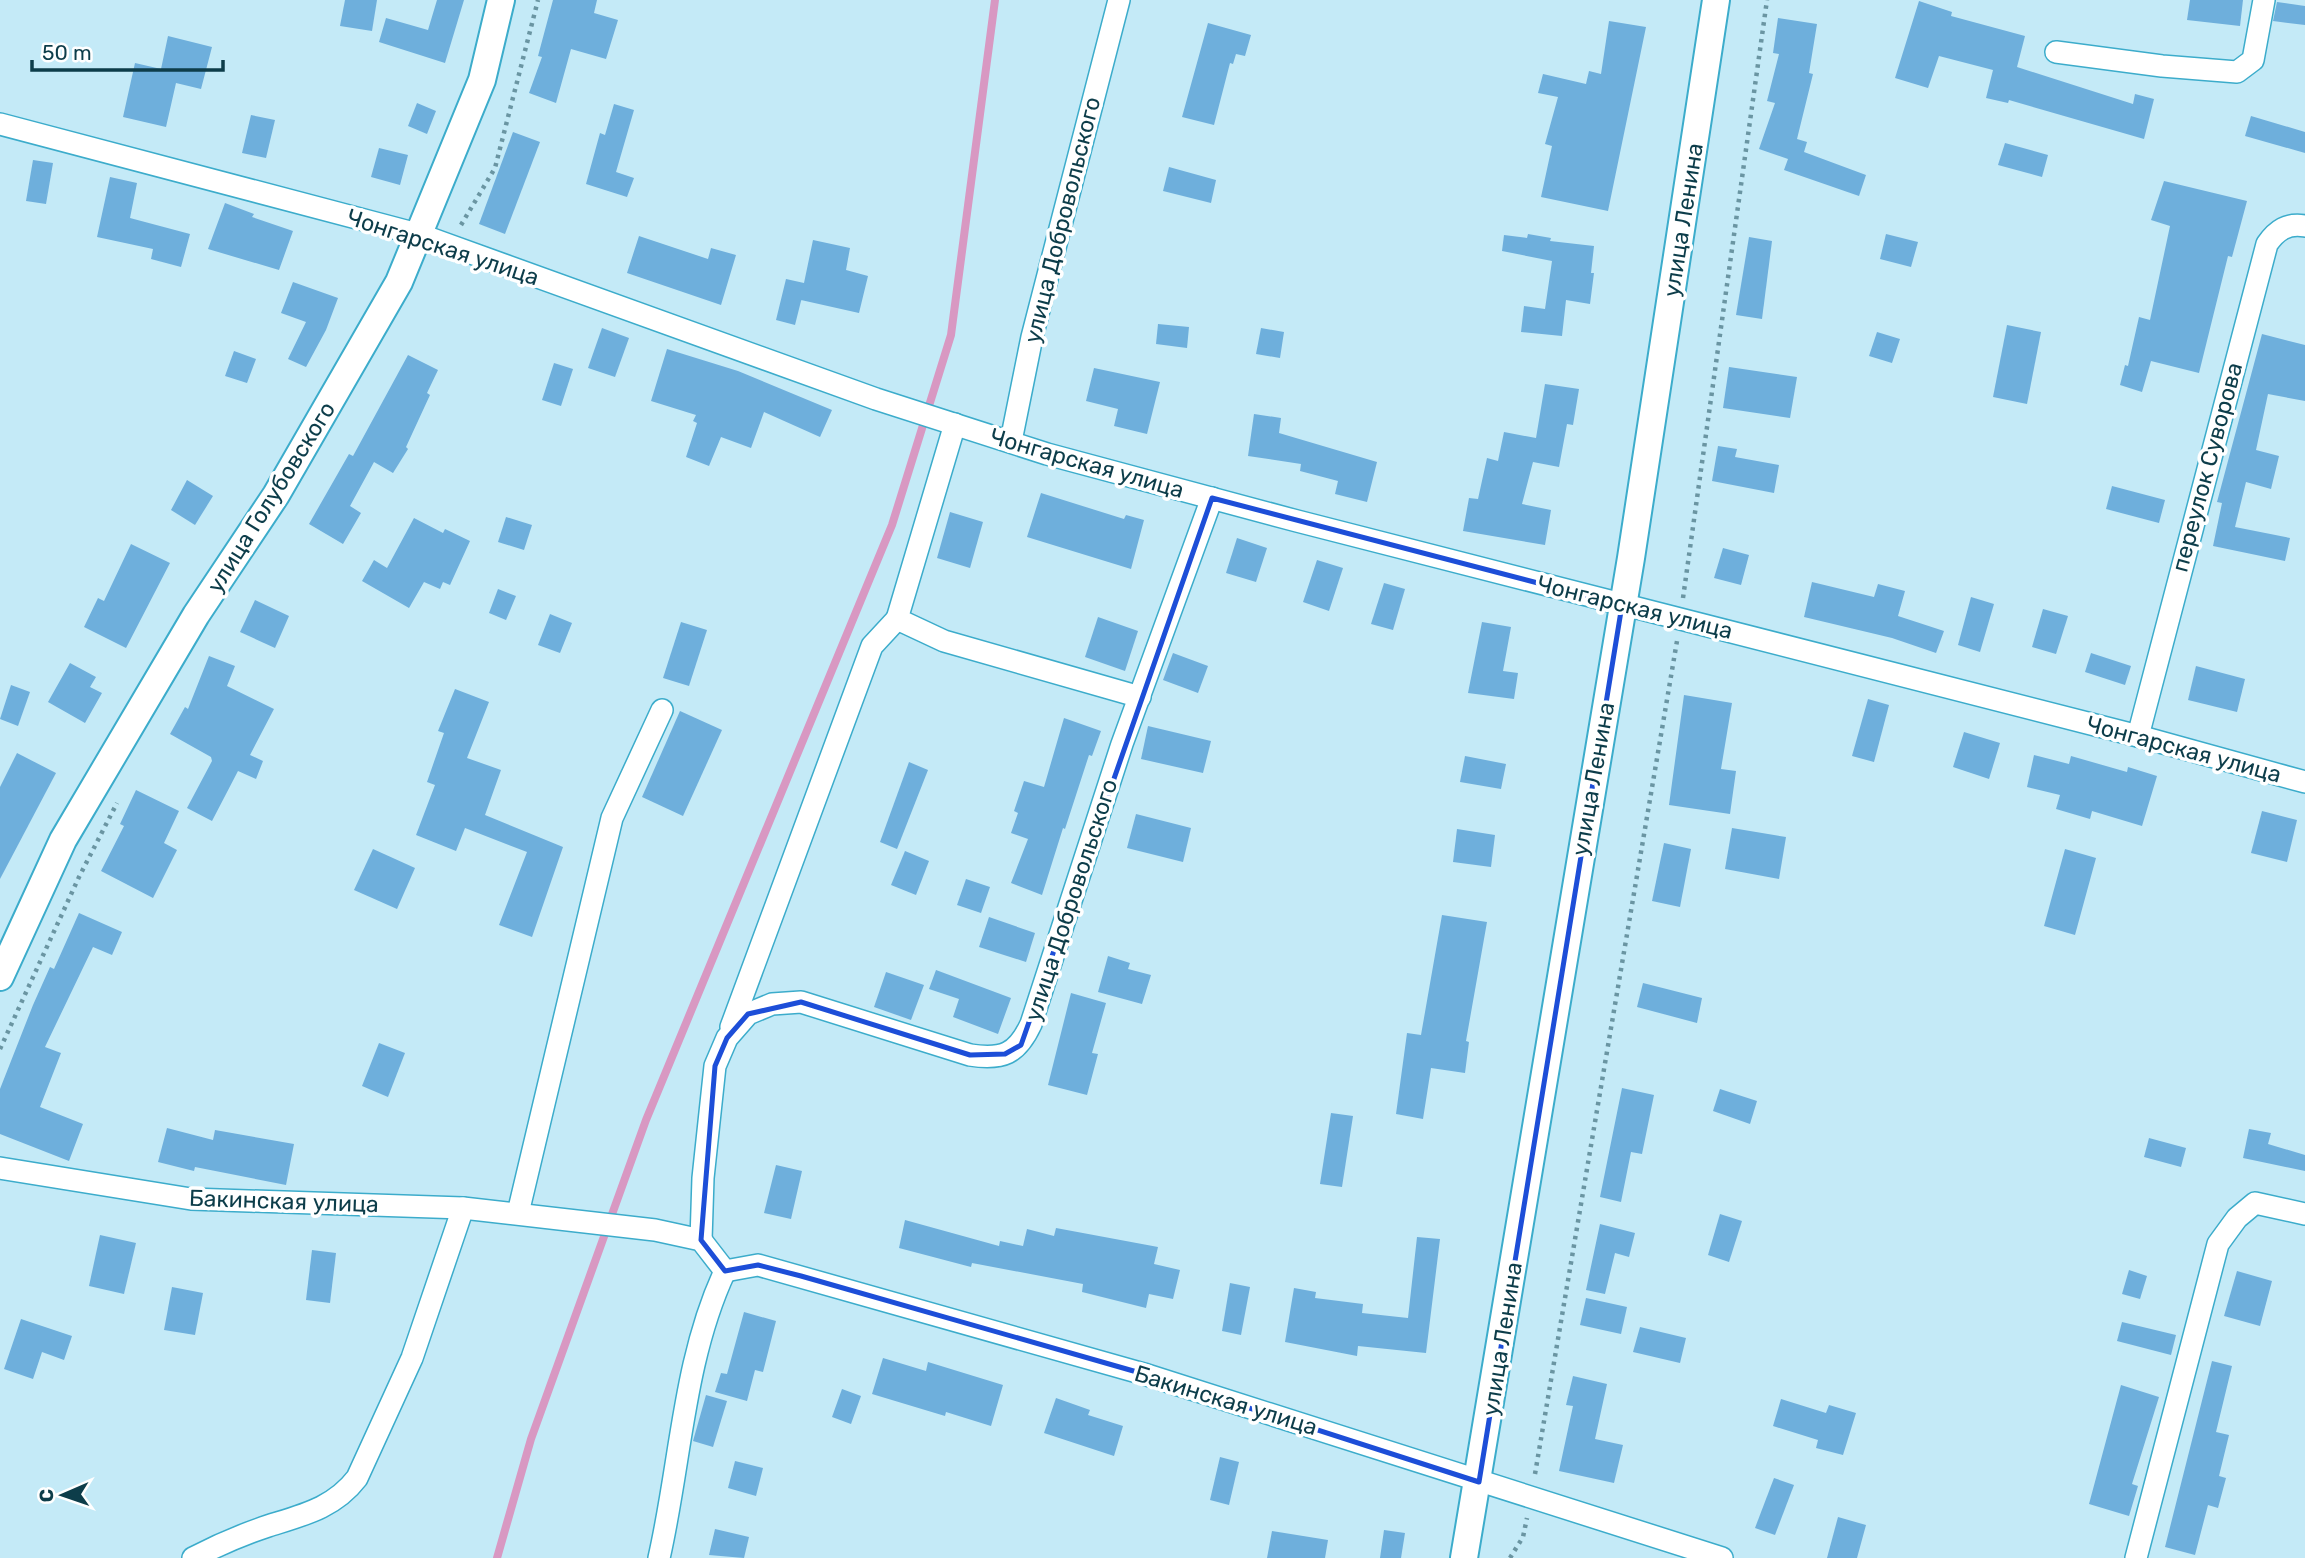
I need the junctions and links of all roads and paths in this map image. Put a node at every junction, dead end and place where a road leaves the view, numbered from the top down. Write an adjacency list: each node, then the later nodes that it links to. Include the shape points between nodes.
1 (501, 0): 9 (street, улица Голубовского, via 482,80)
2 (1119, 0): 11 (street, улица Добровольского, via 1032,337)
3 (1716, 0): 13 (street, улица Ленина)
4 (1767, 0): 14 (path)
5 (2264, 0): 6 (street, via 2253,60 2237,72)
6 (2056, 52)
7 (0, 124): 9 (street, Чонгарская улица)
8 (2305, 226): 18 (street, переулок Суворова, via 2276,231 2267,244)
9 (421, 235): 10 (street, Чонгарская улица); 20 (street, улица Голубовского, via 333,399 196,615 63,840)
10 (961, 426): 11 (street, Чонгарская улица); 15 (street)
11 (1011, 441): 12 (street, Чонгарская улица)
12 (1212, 498): 13 (street, Чонгарская улица); 16 (street, улица Добровольского)
13 (1622, 605): 14 (street, Чонгарская улица); 28 (street, улица Ленина)
14 (1680, 619): 18 (street, Чонгарская улица); 29 (path)
15 (897, 620): 16 (street, via 944,641); 21 (street, via 872,646)
16 (1140, 697): 21 (street, улица Добровольского, via 1021,1045 986,1058 970,1055 801,1002 772,1004 748,1014)
17 (662, 710): 24 (street, via 612,818)
18 (2138, 736): 19 (street, Чонгарская улица)
19 (2305, 782)
20 (0, 977)
21 (727, 1038): 26 (street, улица Добровольского, via 715,1066)
22 (0, 1168): 23 (street, Бакинская улица, via 191,1199)
23 (463, 1208): 24 (street, Бакинская улица); 31 (street, via 412,1358 357,1478 345,1494 324,1508)
24 (517, 1213): 26 (street, Бакинская улица)
25 (2305, 1214): 35 (street, via 2255,1203 2218,1244)
26 (701, 1240): 27 (street)
27 (725, 1271): 28 (street, Бакинская улица, via 758,1265 801,1276 1144,1374); 30 (street, via 710,1302 690,1380)
28 (1479, 1482): 29 (street, Бакинская улица); 32 (street, улица Ленина)
29 (1531, 1498): 33 (path, via 1523,1537); 34 (street, Бакинская улица)
30 (663, 1557)
31 (193, 1558)
32 (1464, 1558)
33 (1510, 1558)
34 (1722, 1558)
35 (2136, 1558)

